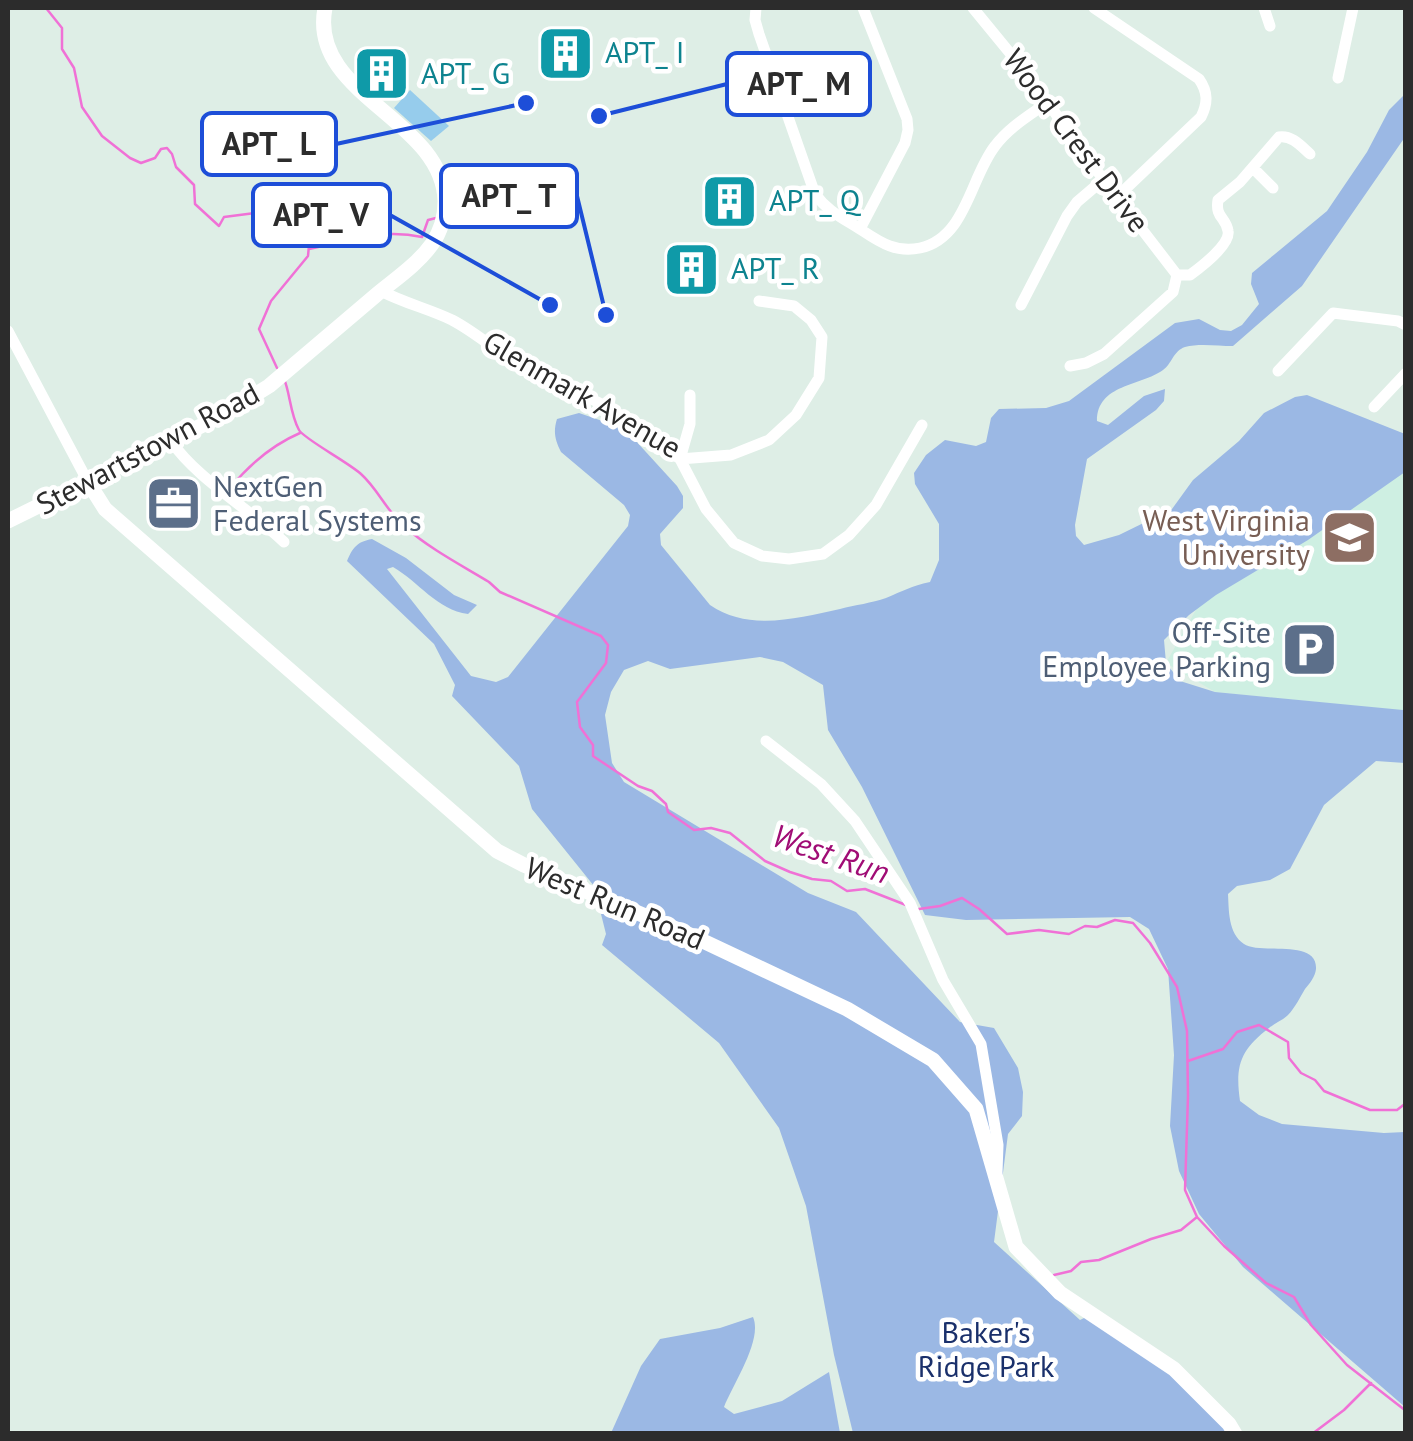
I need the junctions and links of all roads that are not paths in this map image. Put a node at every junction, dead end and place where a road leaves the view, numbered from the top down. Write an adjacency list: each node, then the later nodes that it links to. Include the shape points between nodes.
1 (324, 8): 18 (street, Stewartstown Road, via 334,59 418,144 444,186 442,225 432,243)
2 (756, 8): 16 (street, via 759,34 815,194)
3 (864, 8): 16 (street, via 908,130)
4 (973, 8): 10 (street, Wood Crest Drive)
5 (1094, 8): 15 (street, via 1199,79 1206,96 1201,117)
6 (1264, 8): 8 (street)
7 (1353, 8): 9 (street)
8 (1270, 26)
9 (1338, 78)
10 (1048, 102): 13 (street, Wood Crest Drive); 16 (street, via 993,148 940,240 892,248)
11 (1310, 154): 12 (street, via 1292,138 1279,137)
12 (1253, 168): 14 (street); 17 (street, via 1218,200 1227,240 1190,275)
13 (1104, 179): 15 (street, Wood Crest Drive); 20 (street, via 1067,216)
14 (1273, 188)
15 (1118, 197): 17 (street, Wood Crest Drive)
16 (860, 229)
17 (1177, 275): 23 (street, via 1173,292 1104,354)
18 (381, 291): 29 (street, Stewartstown Road, via 269,386); 30 (street, Glenmark Avenue, via 448,318 550,382 612,410)
19 (759, 301): 30 (street, Glenmark Avenue, via 794,306 811,320 822,337 819,378 796,415 769,440 731,455)
20 (1021, 305)
21 (1406, 325): 24 (street, via 1333,313)
22 (8, 331): 31 (street, West Run Road)
23 (1070, 366)
24 (1278, 371)
25 (1406, 373): 27 (street)
26 (690, 395): 30 (street)
27 (1374, 407)
28 (922, 425): 30 (street, via 876,505 850,535 823,554 790,560 734,543 706,509)
29 (171, 441): 31 (street, Stewartstown Road); 33 (street)
30 (680, 459)
31 (88, 482): 32 (street, Stewartstown Road); 35 (street, West Run Road, via 105,509 497,851 847,1009 933,1060 976,1109)
32 (8, 521)
33 (284, 542)
34 (766, 741): 35 (street, via 855,821 910,903 943,980 981,1044)
35 (997, 1176): 36 (street, West Run Road, via 1016,1247 1060,1294 1174,1369)
36 (1235, 1434)

